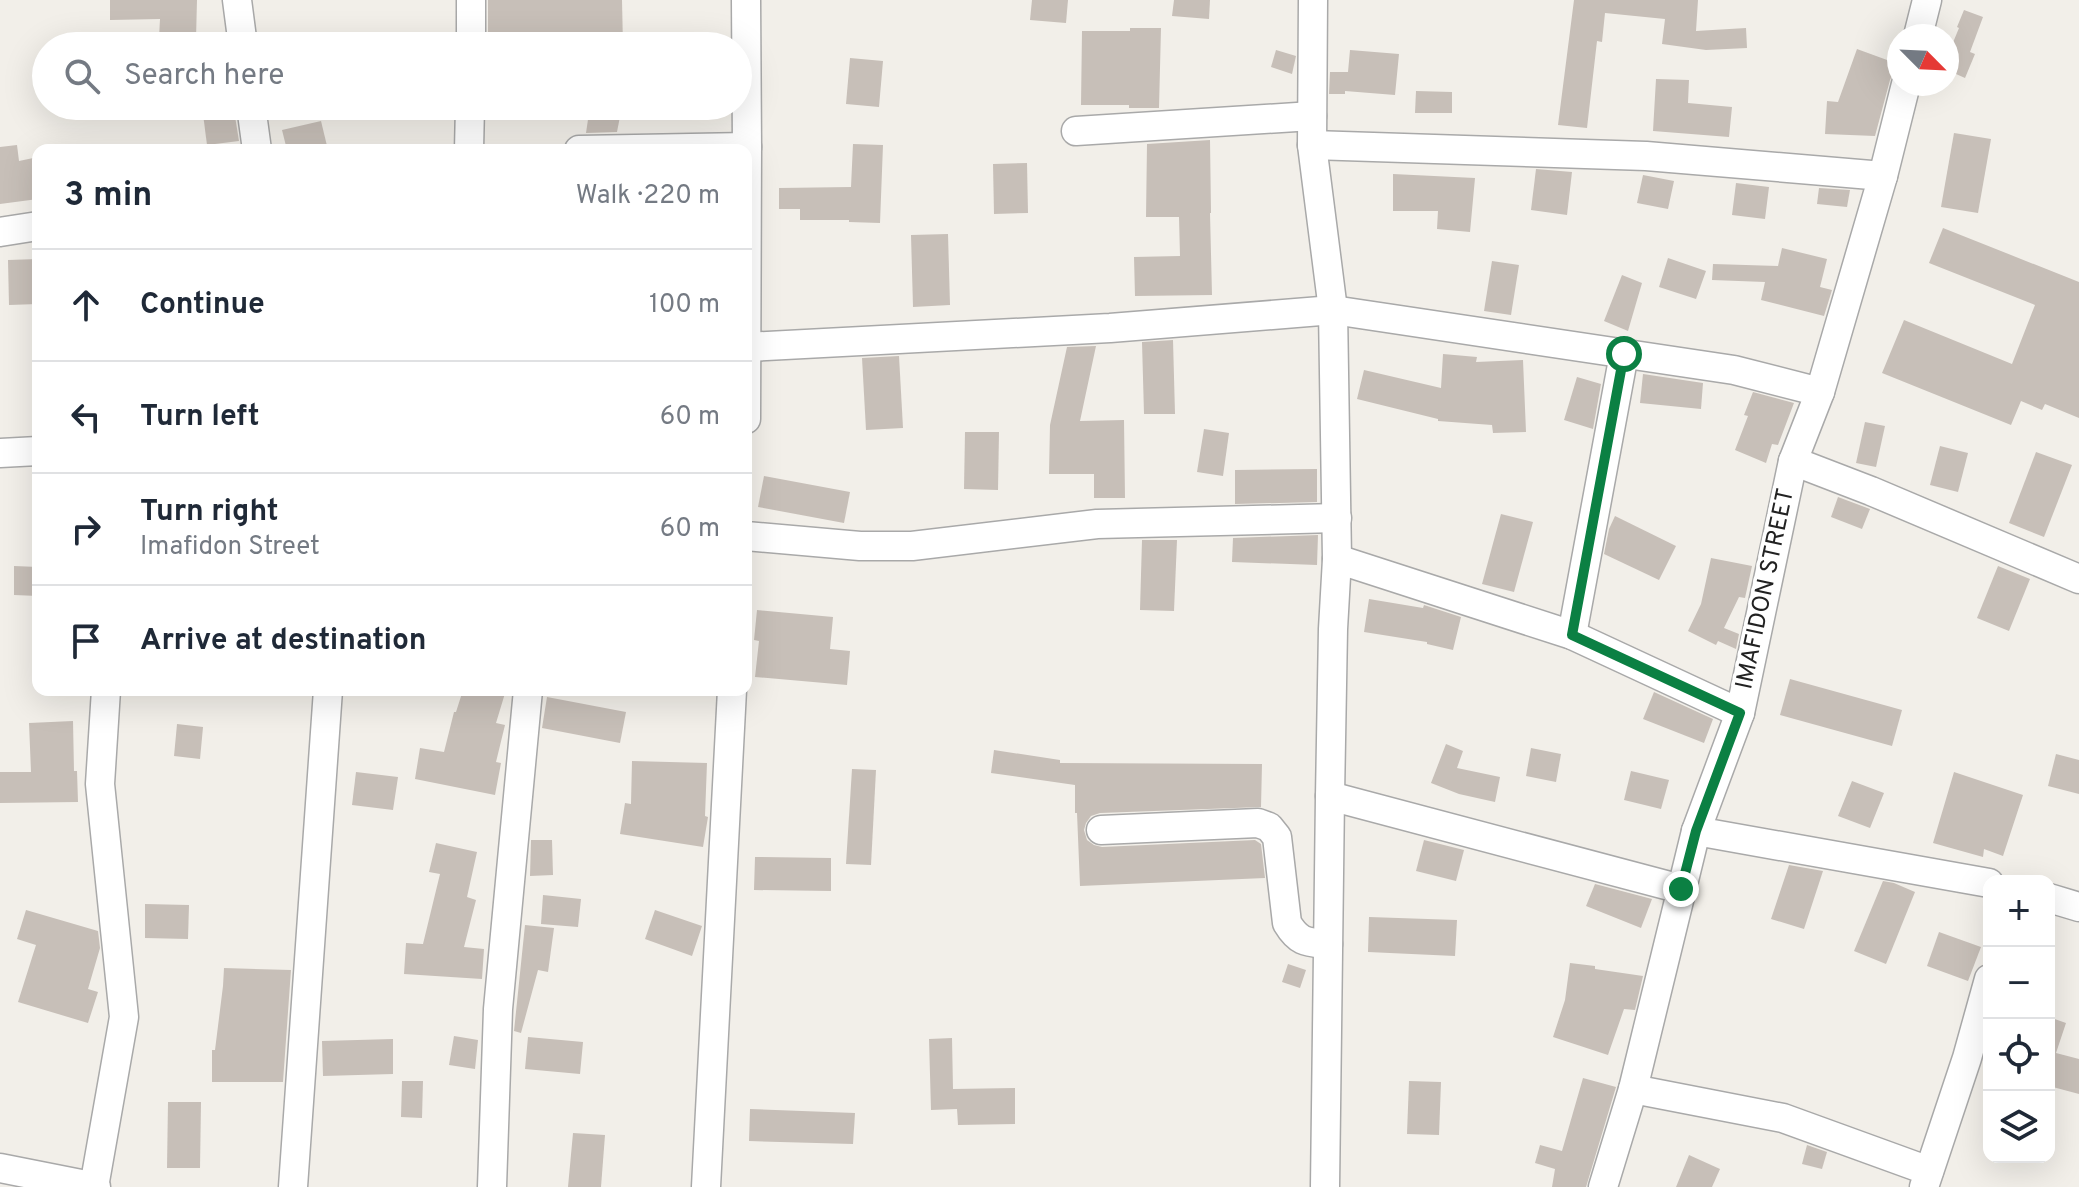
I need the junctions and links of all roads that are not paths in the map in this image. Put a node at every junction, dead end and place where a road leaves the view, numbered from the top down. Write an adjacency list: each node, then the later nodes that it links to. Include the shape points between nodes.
1 (237, 0): 7 (street)
2 (471, 0): 8 (street)
3 (746, 0): 9 (street)
4 (1313, 0): 11 (street)
5 (1927, 0): 6 (street)
6 (1921, 24)
7 (241, 32)
8 (471, 32)
9 (746, 32)
10 (1903, 96): 20 (street, IMAFIDON STREET)
11 (1312, 116): 15 (street); 19 (street)
12 (253, 120): 16 (street)
13 (470, 120): 17 (street)
14 (747, 120): 18 (street)
15 (1076, 131)
16 (256, 144)
17 (471, 144)
18 (747, 144)
19 (1312, 145): 20 (street, via 1646,156); 23 (street)
20 (1883, 176): 26 (street, IMAFIDON STREET)
21 (32, 227): 22 (street)
22 (0, 232)
23 (1333, 310): 24 (street); 25 (street); 30 (street)
24 (752, 347)
25 (1624, 354): 26 (street, via 1734,370); 34 (street)
26 (1820, 392): 29 (street, IMAFIDON STREET)
27 (32, 451): 28 (street)
28 (0, 453)
29 (1793, 461): 33 (street); 39 (street, IMAFIDON STREET)
30 (1337, 518): 31 (street, via 1097,524 912,546); 32 (street)
31 (752, 537)
32 (1337, 559): 34 (street); 40 (street)
33 (2079, 579)
34 (1572, 635): 39 (street)
35 (106, 696): 52 (street, via 100,784 124,1017)
36 (328, 696): 53 (street)
37 (527, 696): 54 (street, via 498,1009)
38 (732, 696): 55 (street)
39 (1740, 713): 42 (street, IMAFIDON STREET)
40 (1330, 796): 44 (street); 47 (street)
41 (1101, 830): 47 (street, via 1258,823 1269,827 1277,837 1287,923 1304,941)
42 (1696, 831): 43 (street); 44 (street, IMAFIDON STREET)
43 (1983, 882)
44 (1681, 889): 49 (street, IMAFIDON STREET)
45 (2055, 900): 46 (street)
46 (2079, 907)
47 (1328, 944): 56 (street)
48 (1983, 1001): 51 (street)
49 (1633, 1089): 51 (street, via 1783,1118); 57 (street, IMAFIDON STREET)
50 (0, 1168): 52 (street)
51 (1927, 1179)
52 (95, 1187)
53 (293, 1187)
54 (492, 1187)
55 (706, 1187)
56 (1325, 1187)
57 (1603, 1187)

